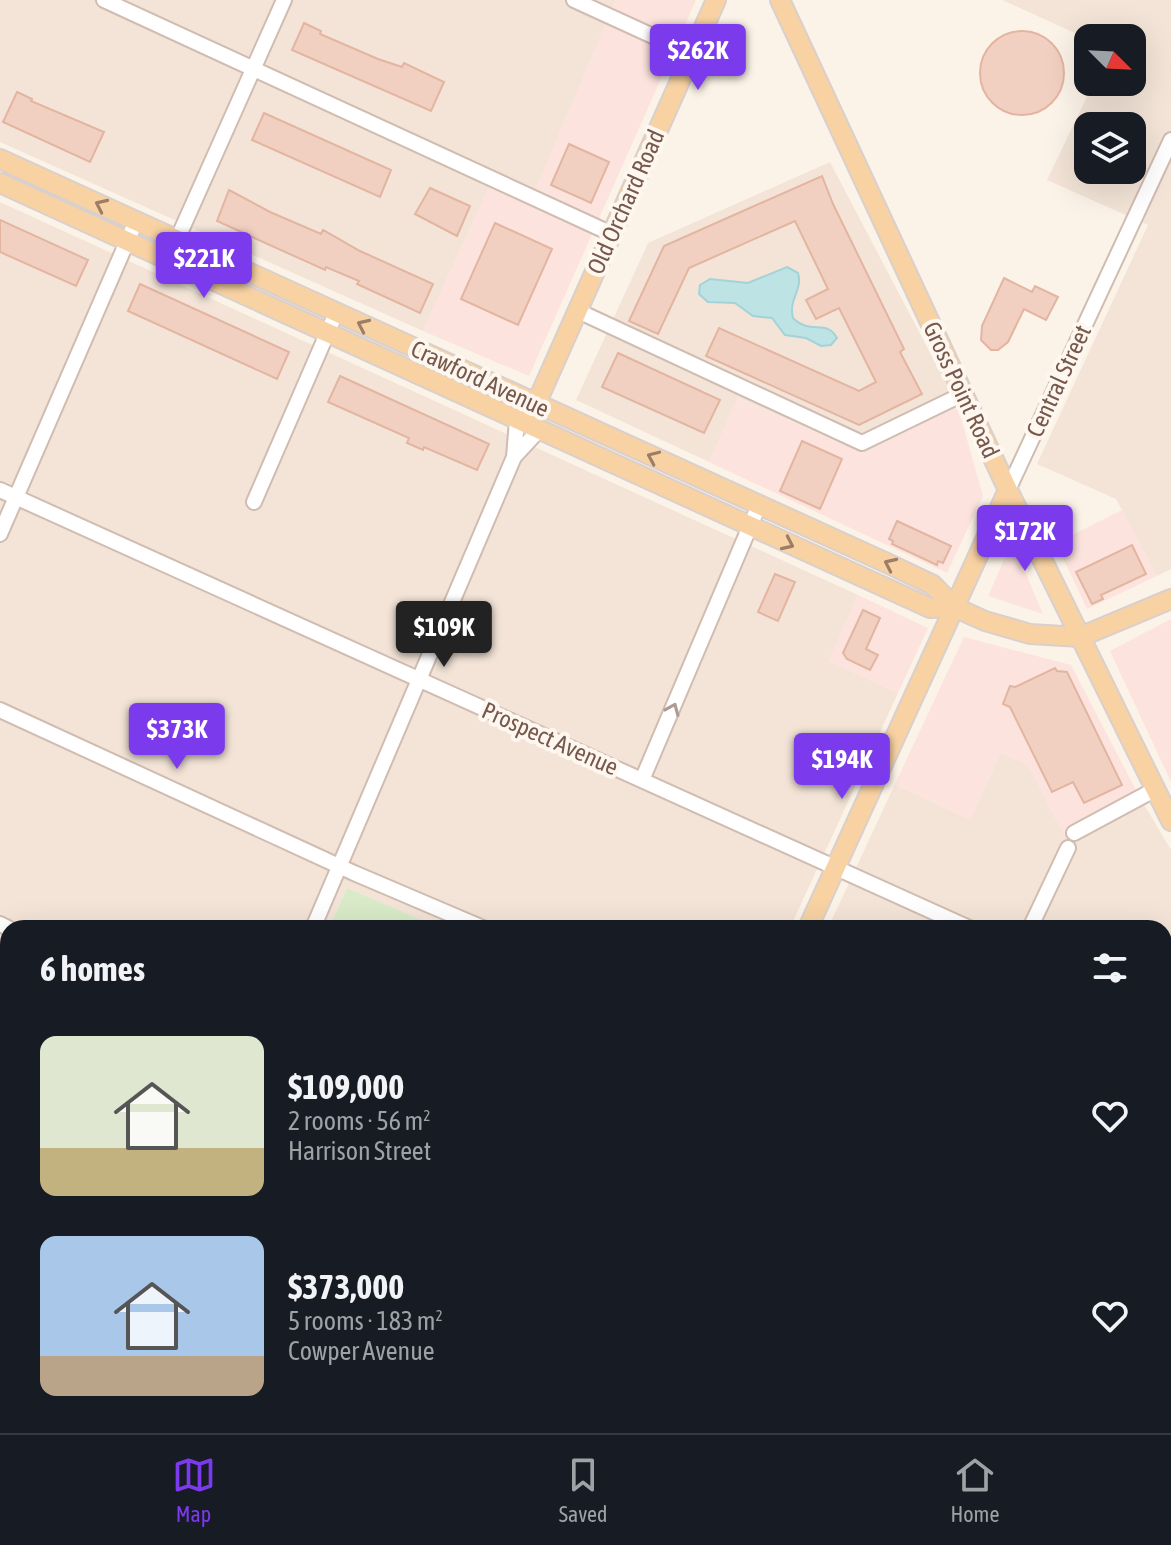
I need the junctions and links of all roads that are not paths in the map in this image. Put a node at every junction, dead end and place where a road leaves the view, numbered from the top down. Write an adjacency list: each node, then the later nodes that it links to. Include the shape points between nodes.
1 (104, 0): 7 (street)
2 (284, 0): 7 (street)
3 (574, 0): 6 (street)
4 (716, 0): 6 (main road, Old Orchard Road)
5 (780, 0): 19 (main road, Gross Point Road)
6 (692, 54): 12 (main road, Old Orchard Road)
7 (253, 68): 12 (street); 13 (street)
8 (1171, 140): 25 (street, Central Street)
9 (0, 159): 11 (main road, Crawford Avenue, one-way to 9)
10 (0, 183): 14 (main road, Crawford Avenue)
11 (136, 221): 13 (main road, Crawford Avenue); 14 (street)
12 (612, 234): 16 (main road, Old Orchard Road)
13 (177, 240): 15 (street); 17 (main road, Crawford Avenue)
14 (127, 241): 15 (main road, Crawford Avenue); 26 (street)
15 (168, 260): 18 (main road, Crawford Avenue)
16 (578, 311): 19 (street, via 862,443); 20 (main road, Old Orchard Road)
17 (336, 313): 18 (street); 20 (main road, Crawford Avenue, one-way to 17)
18 (327, 334): 21 (main road, Crawford Avenue); 27 (street)
19 (963, 394): 25 (main road, Gross Point Road)
20 (536, 404): 21 (main road, Old Orchard Road); 22 (main road); 28 (main road, Crawford Avenue, one-way to 20)
21 (517, 420): 22 (main road, Crawford Avenue); 23 (street)
22 (539, 430): 23 (street); 29 (main road, Crawford Avenue)
23 (514, 457): 34 (street)
24 (0, 490): 26 (street, Prospect Avenue)
25 (1008, 490): 32 (main road, Central Street); 33 (main road, Gross Point Road)
26 (16, 497): 30 (street); 34 (street, Prospect Avenue)
27 (254, 502)
28 (759, 505): 29 (street); 32 (main road, Crawford Avenue, one-way to 28, via 933,585)
29 (750, 526): 32 (main road, Crawford Avenue, one-way to 32, via 930,608); 36 (street, one-way to 29)
30 (0, 534)
31 (1171, 599): 33 (main road, Crawford Avenue)
32 (954, 607): 33 (main road, Crawford Avenue, via 1030,634); 42 (main road, Central Street)
33 (1080, 637): 37 (main road, Gross Point Road)
34 (419, 679): 36 (street, Prospect Avenue); 41 (street)
35 (0, 710): 41 (street)
36 (642, 780): 42 (street, Prospect Avenue)
37 (1154, 790): 38 (main road, Gross Point Road); 39 (street)
38 (1171, 821)
39 (1074, 833)
40 (1068, 848): 47 (street)
41 (339, 866): 43 (street); 44 (street)
42 (836, 868): 45 (main road, Central Street); 46 (street, Prospect Avenue)
43 (316, 920)
44 (464, 920)
45 (812, 920)
46 (951, 920)
47 (1034, 920)

